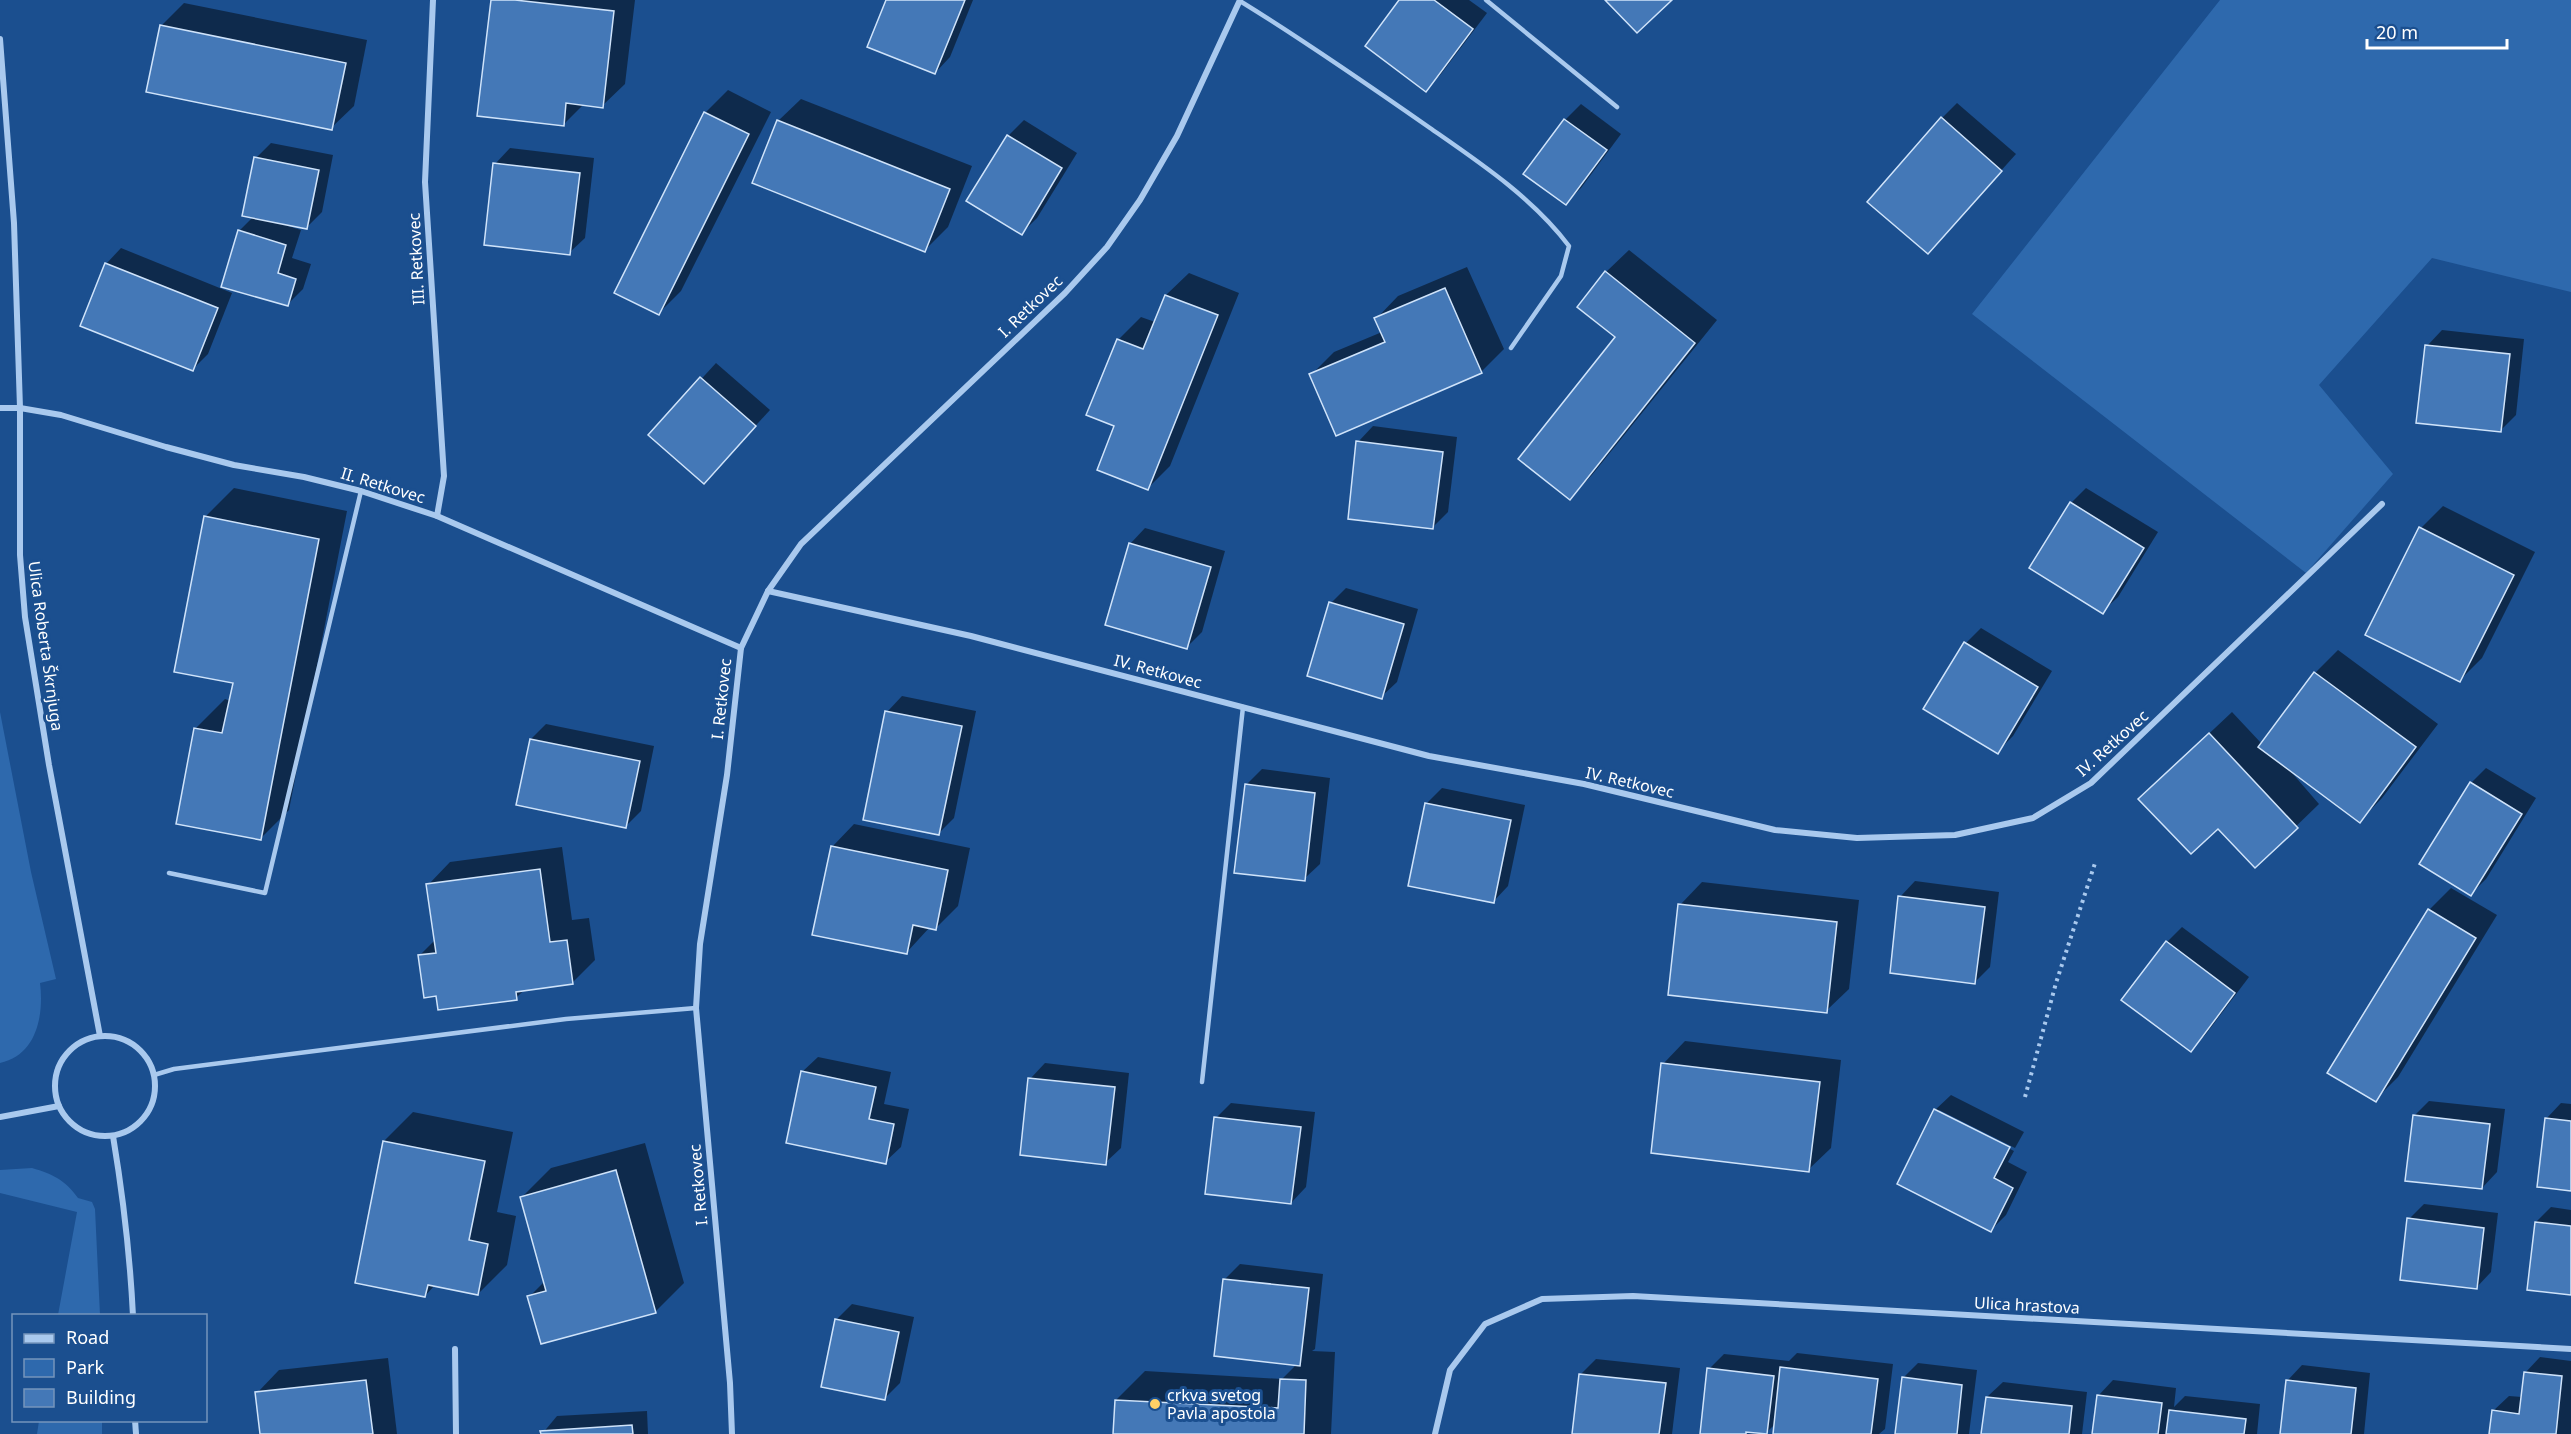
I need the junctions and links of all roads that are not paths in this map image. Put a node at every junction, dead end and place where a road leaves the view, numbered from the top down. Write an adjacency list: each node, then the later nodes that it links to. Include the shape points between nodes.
1 (433, 0): 12 (street, III. Retkovec, via 425,182 444,476)
2 (1240, 0): 7 (lane, via 1320,50 1480,163 1552,224 1569,246 1561,276); 13 (street, I. Retkovec, via 1177,136 1107,247 1065,293 801,544)
3 (1486, 0): 6 (lane)
4 (0, 39): 5 (street, Ulica Roberta Škrnjuga)
5 (1, 54): 9 (street, Ulica Roberta Škrnjuga, via 14,223)
6 (1617, 107)
7 (1511, 348)
8 (0, 408): 9 (street, II. Retkovec)
9 (20, 408): 10 (street, II. Retkovec, via 62,415 234,465); 18 (street, Ulica Roberta Škrnjuga, via 20,555 25,617)
10 (361, 491): 12 (street, II. Retkovec); 16 (lane, via 265,893)
11 (2382, 504): 15 (street, IV. Retkovec, via 2091,783 2033,818 1955,835 1857,838 1775,830 1584,784 1429,756)
12 (437, 516): 14 (street, II. Retkovec)
13 (768, 591): 14 (street, I. Retkovec); 15 (street, IV. Retkovec, via 971,636)
14 (741, 648): 17 (street, I. Retkovec, via 727,775 700,944)
15 (1243, 707): 20 (lane)
16 (169, 873)
17 (696, 1008): 19 (lane, via 566,1019); 28 (street, I. Retkovec)
18 (100, 1036): 19 (street, via 134,1046); 21 (street, via 78,1044 61,1060 55,1076)
19 (154, 1074): 23 (street, via 151,1107 129,1131)
20 (1202, 1082)
21 (59, 1106): 22 (street); 23 (street, via 81,1131)
22 (0, 1117)
23 (113, 1136): 24 (street, via 129,1246)
24 (133, 1314)
25 (454, 1349): 27 (street)
26 (2571, 1349): 29 (street, Ulica hrastova, via 1633,1296 1542,1299 1485,1324 1450,1370)
27 (456, 1434)
28 (732, 1434)
29 (1435, 1434)

